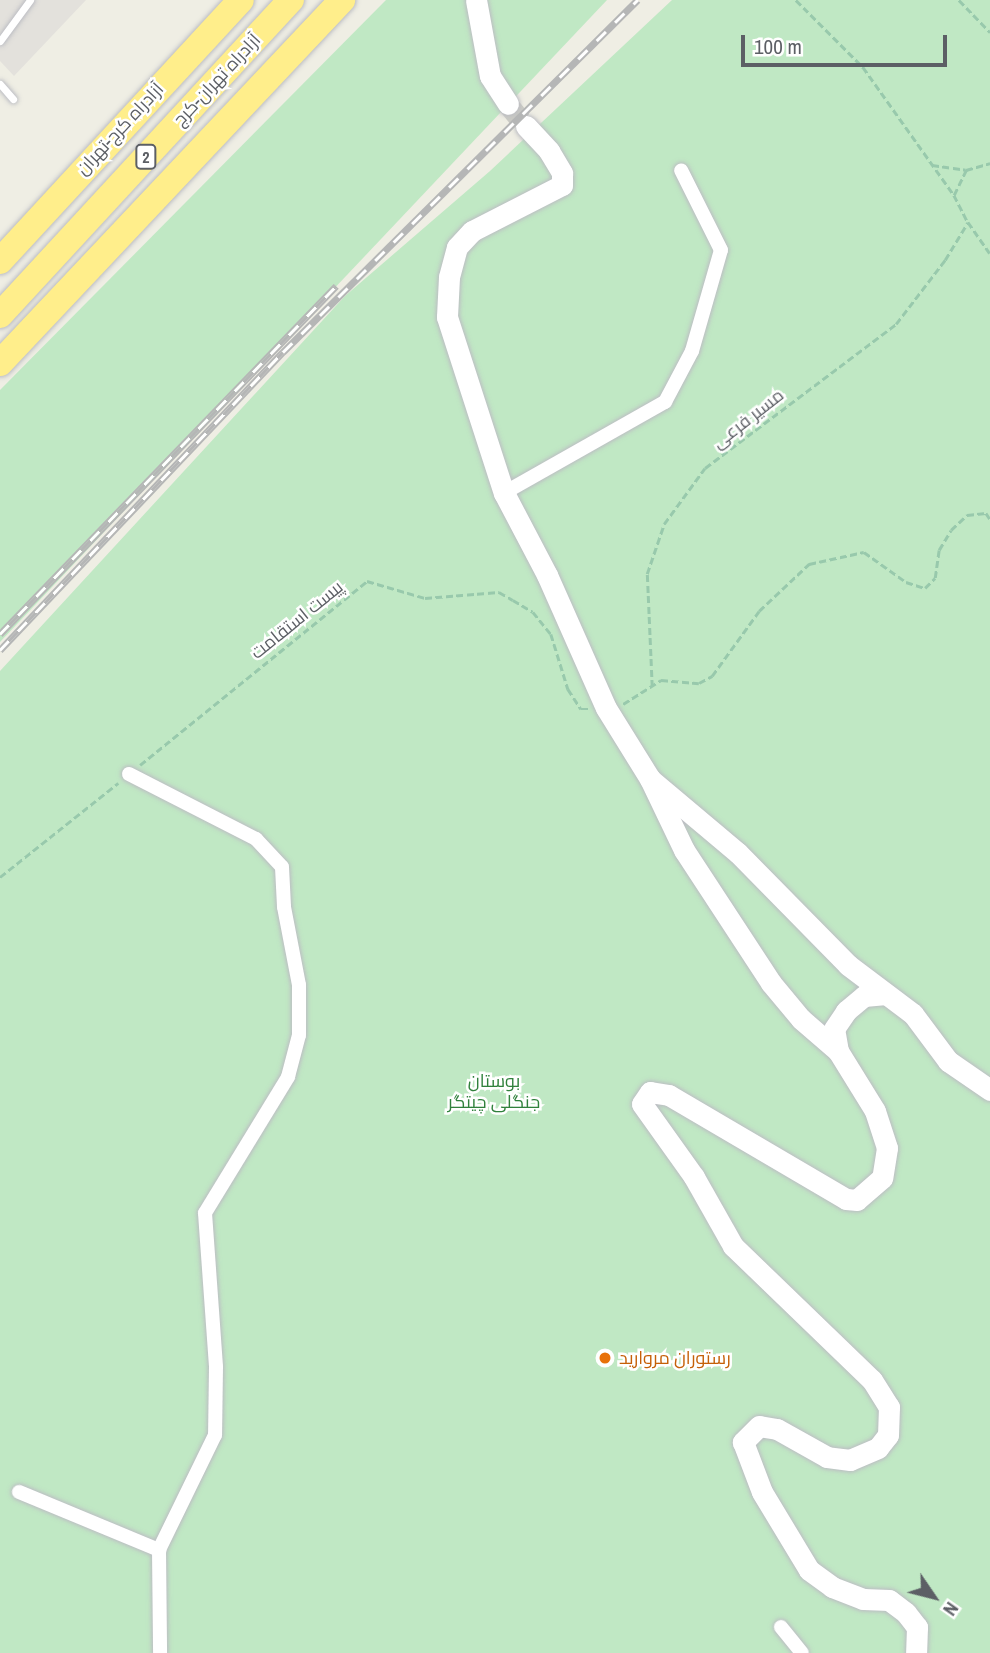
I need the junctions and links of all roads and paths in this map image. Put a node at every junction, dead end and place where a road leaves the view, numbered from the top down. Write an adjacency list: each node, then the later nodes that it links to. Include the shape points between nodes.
1 (30, 0): 10 (lane)
2 (241, 0): 22 (highway, آزادراه کرج-تهران / 2)
3 (291, 0): 23 (highway, آزادراه تهران-کرج / 2)
4 (350, 0): 8 (street)
5 (476, 0): 13 (street, via 491,76)
6 (796, 0): 16 (path, via 863,67)
7 (959, 0): 9 (path)
8 (335, 7): 24 (highway)
9 (990, 32)
10 (0, 41)
11 (0, 84): 12 (lane)
12 (13, 99)
13 (508, 104)
14 (526, 126): 25 (street, via 549,151 562,173 562,185 472,231 457,247 449,277 447,317)
15 (990, 163): 18 (path)
16 (931, 165): 18 (path); 19 (path)
17 (681, 170): 25 (street, via 721,250 692,351 665,402)
18 (966, 170): 19 (path)
19 (954, 195): 20 (path)
20 (968, 222): 21 (path); 27 (path, مسیر فرعی, via 946,260 896,324 705,468 664,524 647,574)
21 (990, 253)
22 (0, 261)
23 (0, 315)
24 (0, 363)
25 (504, 493): 28 (street, via 547,575)
26 (990, 519): 27 (path, via 986,513 967,515 951,530 939,550 936,578 925,588 906,582 864,552 809,564 759,611 712,676 699,683 661,680)
27 (652, 687): 28 (path, via 620,706)
28 (606, 708): 29 (path, پیست استقامت, via 581,709 568,689 551,634 533,612 499,592 425,598 367,581); 30 (street)
29 (129, 774): 31 (path, پیست استقامت); 36 (street, via 256,839 282,867 284,906 299,985 299,1035 288,1077 205,1213 216,1367 215,1435)
30 (650, 779): 32 (street, via 738,853 848,965); 33 (street, via 684,850 771,983 801,1019)
31 (0, 877)
32 (886, 994): 33 (street, via 864,996 846,1011 834,1029); 34 (street, via 914,1014 948,1061)
33 (838, 1051): 40 (street, via 875,1111 887,1148 882,1178 857,1200 846,1199 669,1095 650,1092 642,1104 694,1177 733,1246 872,1380 889,1407 888,1435 878,1448 850,1460 827,1457 777,1429 759,1426 743,1443 762,1492 809,1570 832,1587 863,1598 889,1600 906,1613 917,1627)
34 (990, 1090)
35 (19, 1492): 36 (street)
36 (159, 1550): 38 (street)
37 (781, 1627): 39 (street)
38 (160, 1653)
39 (802, 1653)
40 (916, 1653)

